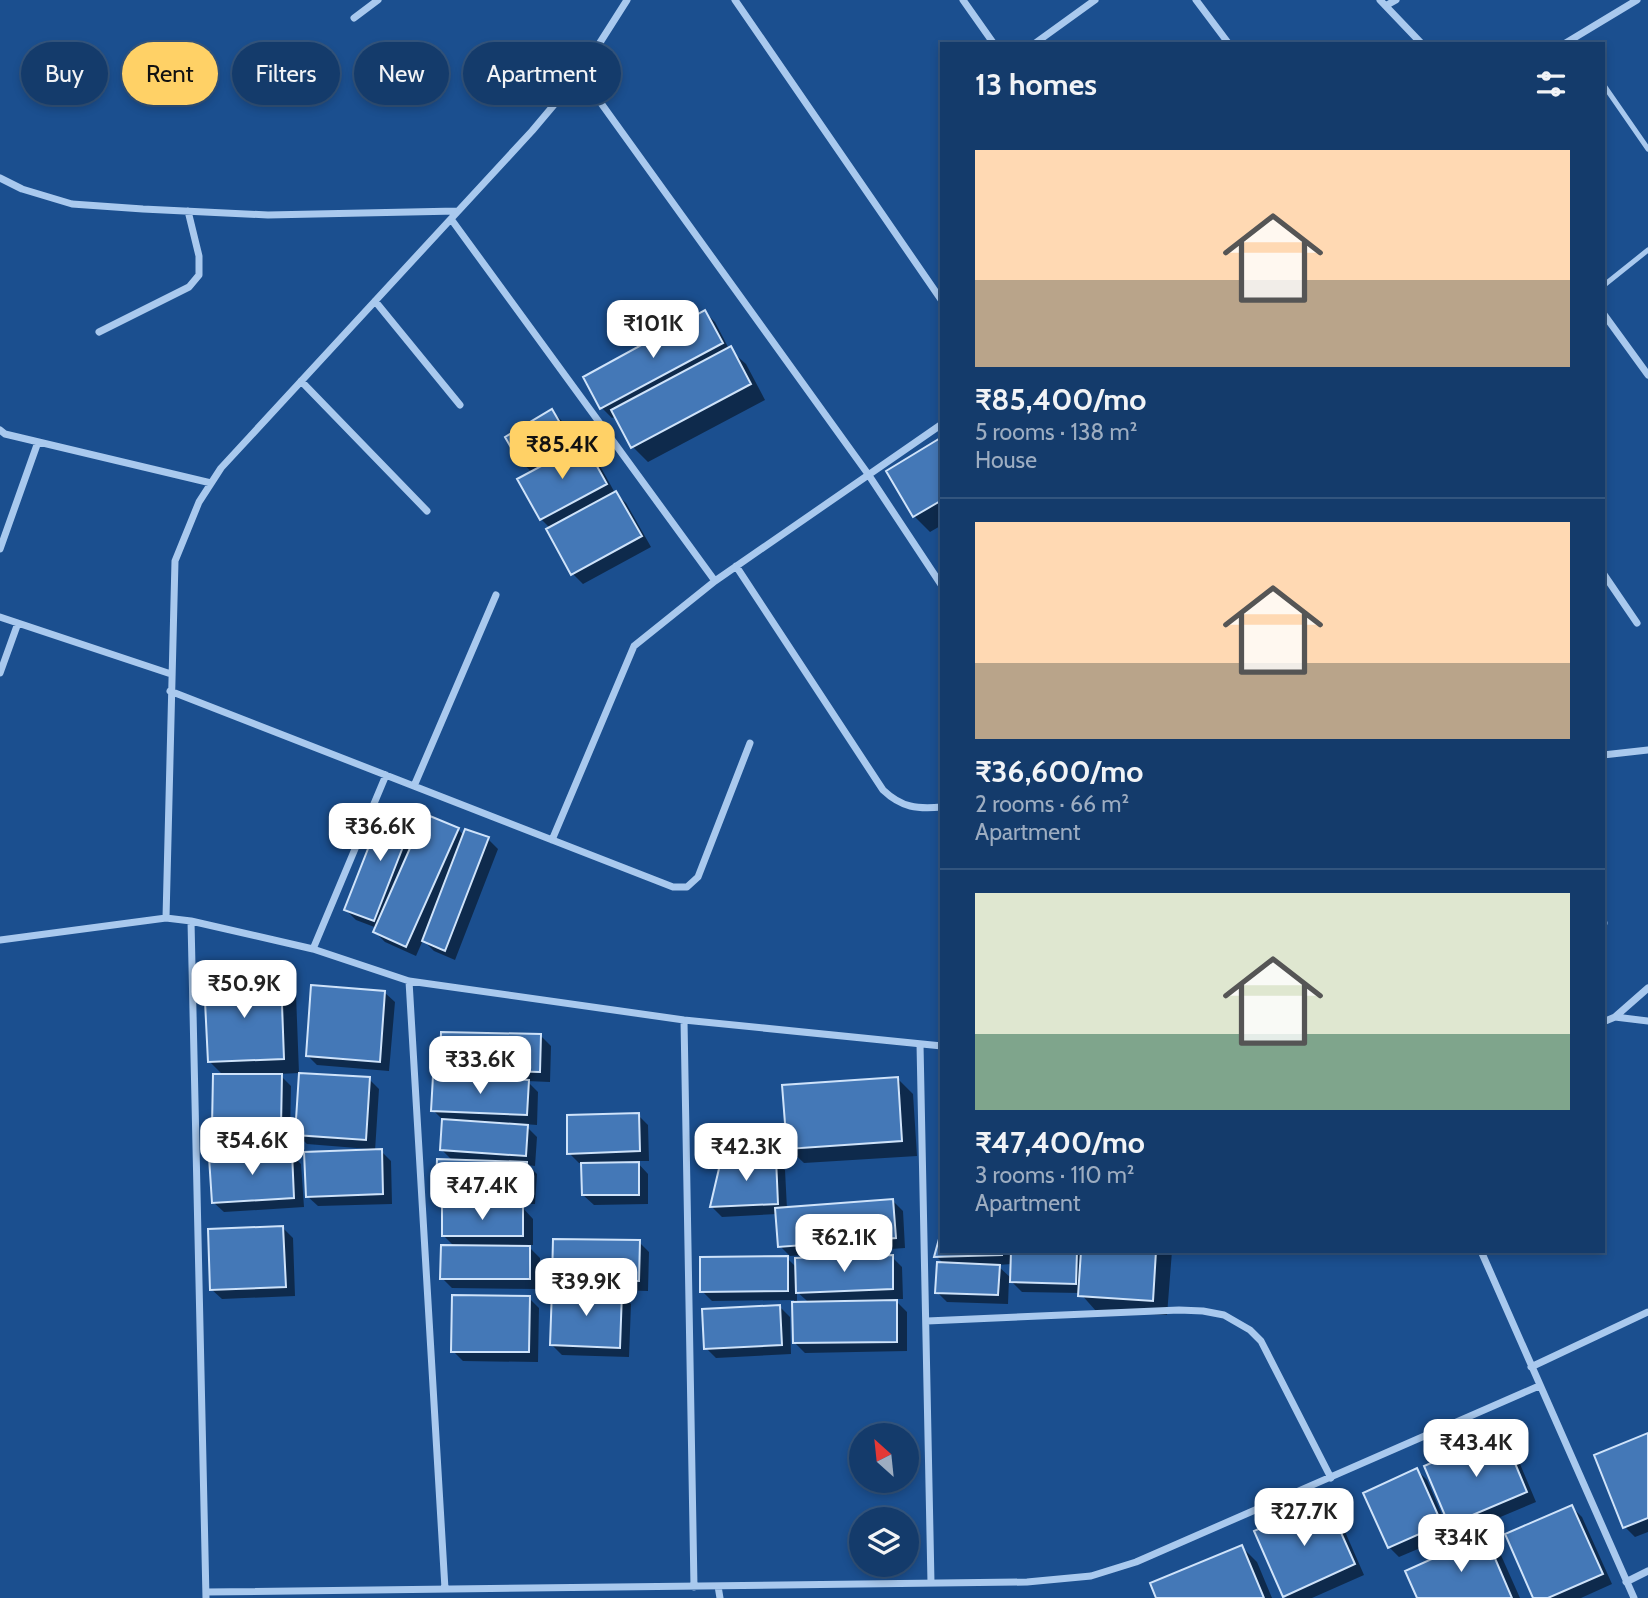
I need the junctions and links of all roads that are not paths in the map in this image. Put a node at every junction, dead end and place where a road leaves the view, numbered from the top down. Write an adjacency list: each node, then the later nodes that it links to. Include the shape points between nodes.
1 (379, 0): 10 (street)
2 (627, 0): 12 (street)
3 (735, 0): 27 (street)
4 (963, 0): 13 (street)
5 (1095, 0): 14 (street)
6 (1196, 0): 15 (street)
7 (1396, 0): 9 (street)
8 (1637, 0): 11 (street)
9 (1383, 3): 16 (street)
10 (354, 18)
11 (1574, 41)
12 (600, 42)
13 (993, 42)
14 (1037, 42)
15 (1228, 42)
16 (1420, 42)
17 (1605, 87): 20 (lane)
18 (554, 105): 23 (street)
19 (602, 105): 37 (street)
20 (1648, 149)
21 (0, 178): 22 (street, via 72,204)
22 (188, 211): 23 (street, via 268,215); 30 (street, via 199,275 188,287)
23 (457, 211): 24 (street)
24 (451, 219): 28 (street); 43 (street)
25 (1648, 250): 26 (lane)
26 (1605, 284)
27 (940, 298)
28 (375, 300): 32 (street); 33 (street)
29 (1605, 316): 31 (street)
30 (99, 332)
31 (1648, 375)
32 (301, 381): 38 (street); 39 (street)
33 (460, 405)
34 (940, 425): 37 (street)
35 (0, 430): 36 (street)
36 (38, 442): 38 (street); 40 (street)
37 (868, 474): 41 (street); 44 (street)
38 (211, 483): 50 (street, via 175,561)
39 (427, 511)
40 (0, 549)
41 (736, 566): 43 (street); 57 (street, via 883,790 904,806)
42 (1605, 576): 48 (street)
43 (715, 580): 58 (street, via 634,646)
44 (940, 583)
45 (496, 595): 56 (street)
46 (0, 617): 47 (street)
47 (18, 623): 49 (street); 50 (street)
48 (1637, 623)
49 (0, 673)
50 (171, 674): 51 (street)
51 (170, 691): 55 (street); 59 (street)
52 (750, 743): 58 (street, via 698,877 687,887 673,887)
53 (1648, 750): 54 (street)
54 (1605, 755)
55 (386, 775): 56 (street); 62 (street)
56 (414, 786): 58 (street)
57 (940, 807)
58 (552, 840)
59 (166, 918): 60 (street); 61 (street)
60 (191, 921): 62 (street); 84 (street)
61 (0, 940)
62 (313, 949): 63 (street)
63 (410, 981): 66 (street); 83 (street)
64 (1648, 988): 65 (street)
65 (1615, 1017): 67 (street); 68 (street)
66 (684, 1020): 69 (street); 81 (street)
67 (1605, 1021)
68 (1648, 1021)
69 (920, 1044): 70 (street); 73 (street)
70 (940, 1046)
71 (1482, 1253): 74 (street)
72 (1648, 1312): 74 (street)
73 (927, 1321): 76 (street, via 1179,1310 1224,1315 1261,1341); 79 (street)
74 (1531, 1367): 75 (street)
75 (1539, 1386): 76 (street); 78 (street)
76 (1331, 1478): 79 (street, via 1136,1562 1091,1576)
77 (1648, 1572): 78 (street)
78 (1626, 1581): 85 (street)
79 (931, 1583): 80 (street)
80 (718, 1586): 81 (street); 87 (street)
81 (694, 1587): 82 (street)
82 (515, 1588): 83 (street); 86 (street)
83 (444, 1589): 84 (street)
84 (206, 1595)
85 (1631, 1597)
86 (515, 1598)
87 (720, 1598)

